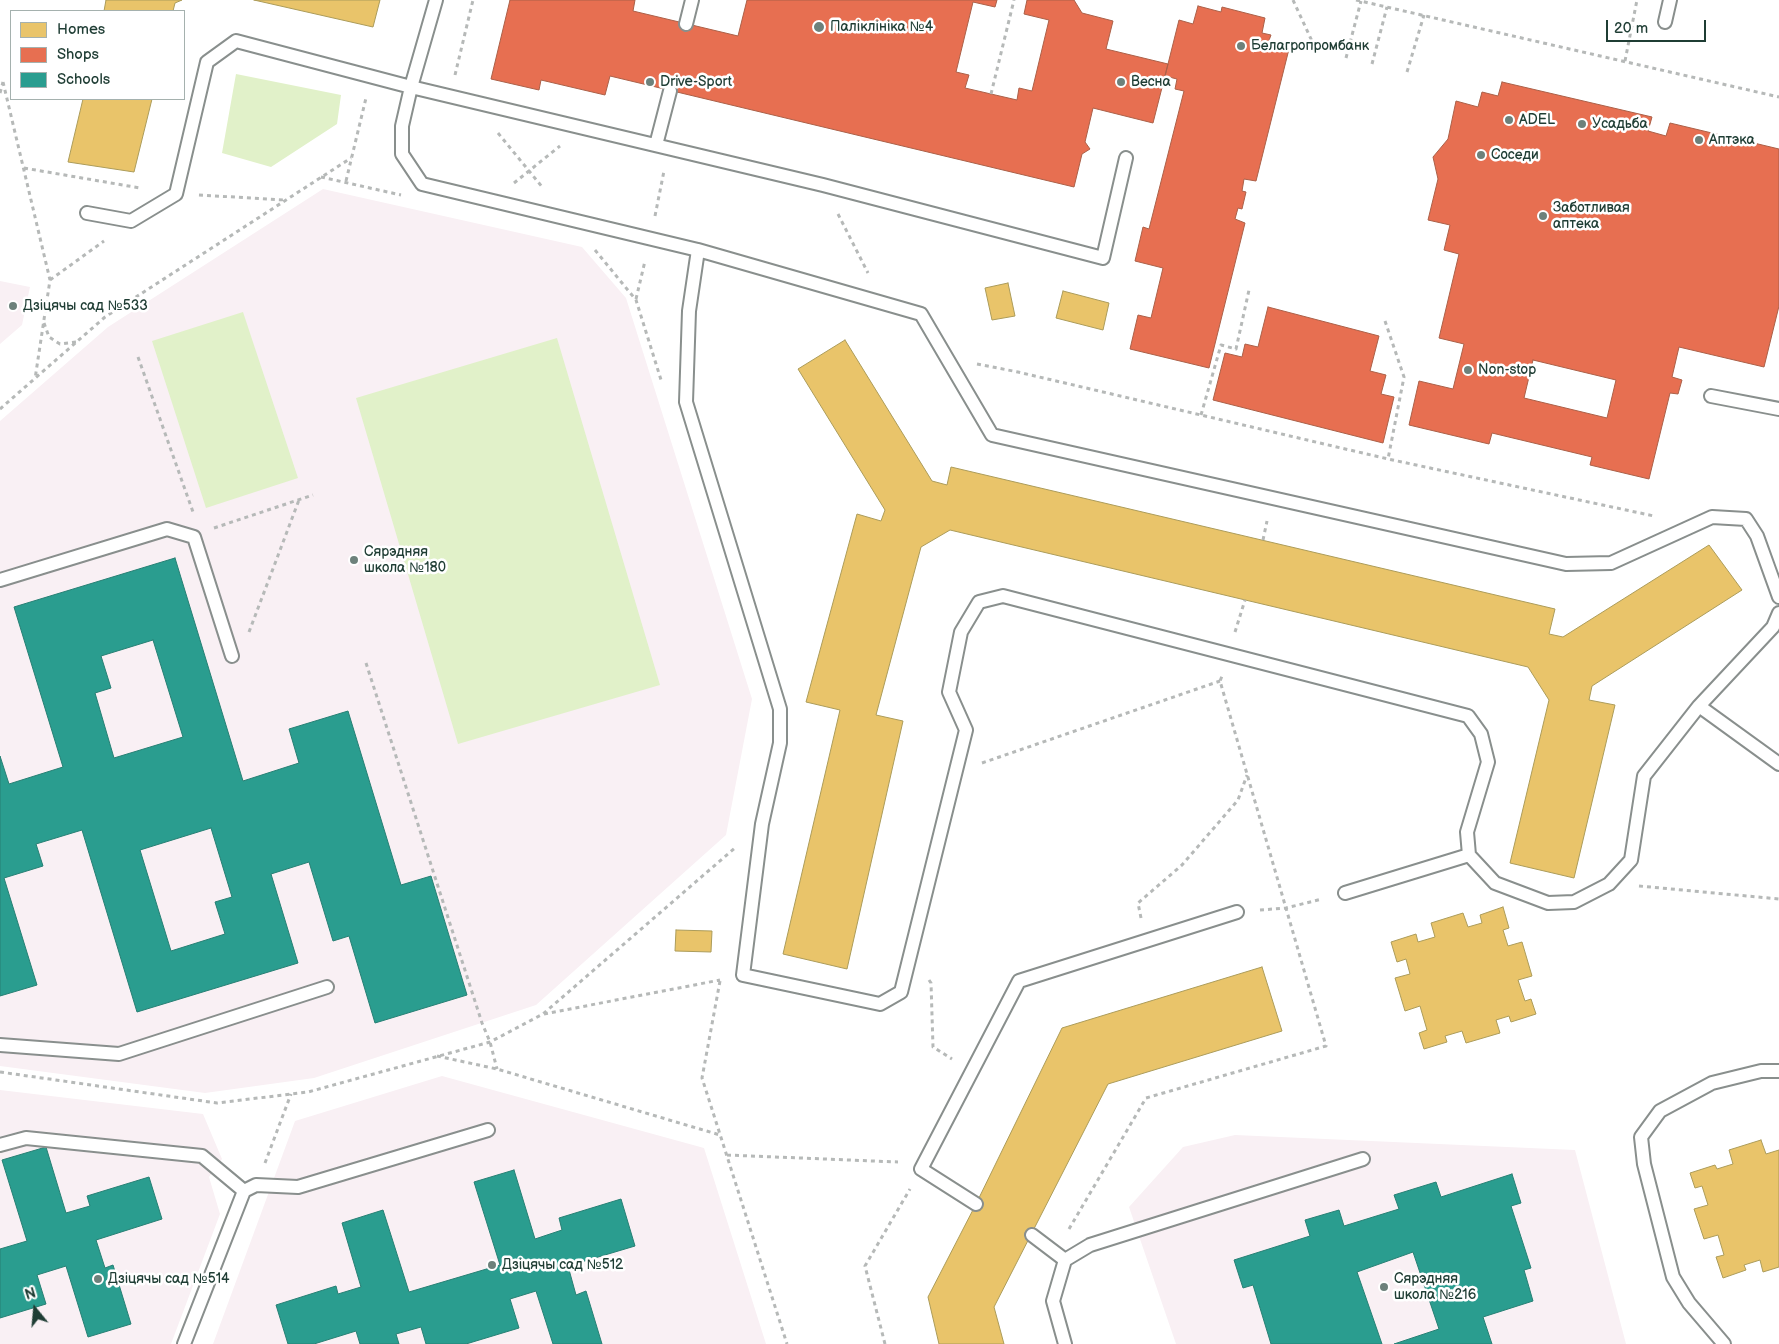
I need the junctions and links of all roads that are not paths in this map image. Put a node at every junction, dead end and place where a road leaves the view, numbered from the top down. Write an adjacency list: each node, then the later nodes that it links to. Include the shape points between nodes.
1 (436, 0): 6 (lane)
2 (692, 0): 5 (lane)
3 (1670, 0): 4 (lane)
4 (1665, 22)
5 (686, 24)
6 (411, 87): 8 (lane); 10 (lane, via 236,41 207,62 176,194 131,221); 11 (lane, via 402,126 402,154 422,184)
7 (670, 91): 8 (lane)
8 (656, 145): 9 (lane, via 1103,258)
9 (1126, 158)
10 (87, 213)
11 (698, 250): 15 (lane, via 921,314 992,435 1566,564 1611,562 1712,517 1746,519 1757,536); 20 (lane, via 690,311 686,402 780,709 780,743 762,824 743,975 880,1004 901,992 966,730 949,692 961,632 979,602 1003,596 1468,716 1481,734 1488,762 1467,832)
12 (1711, 396): 13 (lane)
13 (1779, 409)
14 (0, 580): 17 (lane, via 167,529 194,537)
15 (1779, 597)
16 (1779, 612): 18 (lane, via 1773,627)
17 (232, 656)
18 (1699, 706): 19 (lane); 20 (lane, via 1644,776 1631,860 1609,884 1574,902 1548,904 1495,883)
19 (1779, 764)
20 (1469, 855): 21 (lane)
21 (1345, 893)
22 (1237, 912): 30 (lane, via 1019,981 922,1166)
23 (327, 987): 24 (lane, via 119,1054)
24 (0, 1045)
25 (1779, 1070): 35 (lane, via 1760,1070 1712,1083 1660,1111 1641,1137 1644,1164 1673,1277 1689,1303)
26 (488, 1130): 29 (lane, via 298,1187 256,1185)
27 (0, 1145): 29 (lane, via 26,1138 202,1156)
28 (1363, 1159): 32 (lane)
29 (244, 1191): 33 (lane)
30 (976, 1204)
31 (1032, 1235): 32 (lane)
32 (1060, 1257): 34 (lane, via 1052,1301)
33 (184, 1344)
34 (1065, 1344)
35 (1724, 1344)

